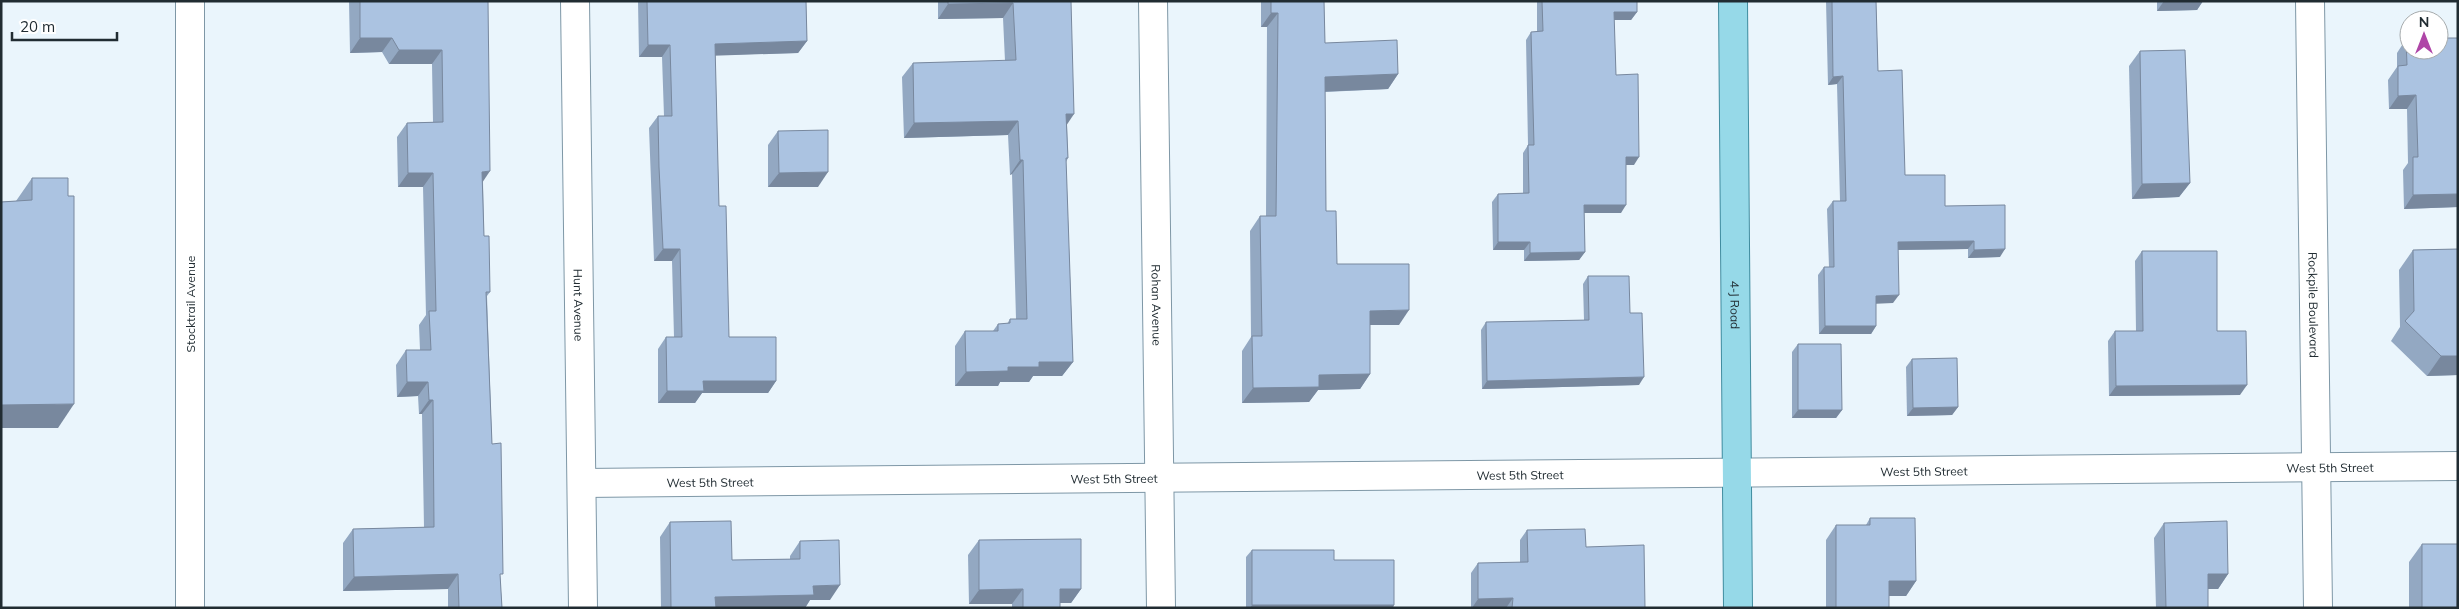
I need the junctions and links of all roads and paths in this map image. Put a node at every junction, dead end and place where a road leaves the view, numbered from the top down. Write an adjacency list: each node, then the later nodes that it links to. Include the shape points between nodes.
1 (190, 1): 11 (street, Stocktrail Avenue)
2 (575, 1): 10 (street, Hunt Avenue)
3 (1153, 1): 9 (street, Rohan Avenue)
4 (1733, 1): 8 (main road, 4-J Road)
5 (2310, 1): 7 (street, Rockpile Boulevard)
6 (2458, 466): 7 (street, West 5th Street)
7 (2318, 467): 8 (street, West 5th Street); 15 (street, Rockpile Boulevard)
8 (1736, 472): 9 (street, West 5th Street); 14 (main road, 4-J Road)
9 (1160, 478): 10 (street, West 5th Street); 13 (street, Rohan Avenue)
10 (582, 483): 12 (street, Hunt Avenue)
11 (190, 608)
12 (583, 608)
13 (1161, 608)
14 (1738, 608)
15 (2318, 608)

